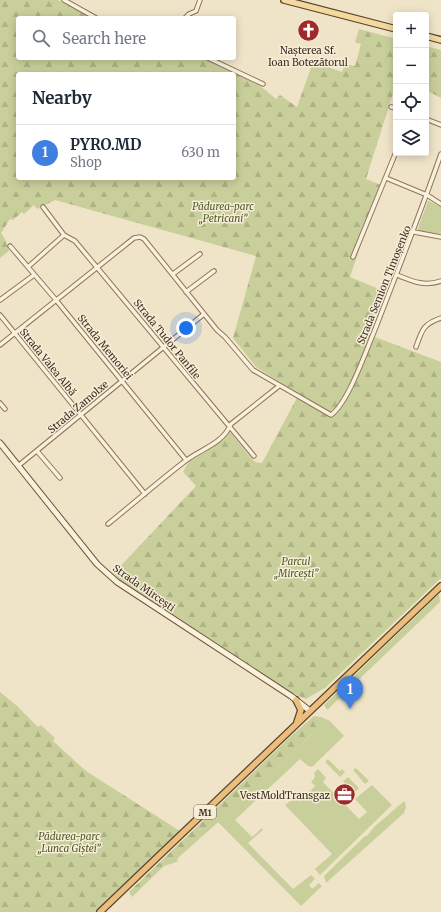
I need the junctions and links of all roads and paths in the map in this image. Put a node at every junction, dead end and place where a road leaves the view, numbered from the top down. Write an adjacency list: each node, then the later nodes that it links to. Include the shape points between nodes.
1 (64, 0): 4 (street)
2 (200, 0): 5 (street, via 196,11)
3 (284, 0): 6 (main road)
4 (92, 16)
5 (187, 16)
6 (393, 28)
7 (429, 37): 8 (main road)
8 (441, 40)
9 (212, 60): 10 (street)
10 (263, 84)
11 (428, 120): 12 (street)
12 (441, 125)
13 (441, 154): 16 (street, Strada Semion Timoșenko)
14 (394, 156): 15 (street)
15 (386, 178): 16 (street); 24 (street)
16 (427, 195): 17 (street); 19 (street, Strada Semion Timoșenko)
17 (441, 204)
18 (43, 208): 20 (street, Strada Tudor Panfile)
19 (414, 232): 21 (street); 30 (street, Strada Semion Timoșenko)
20 (64, 235): 25 (street); 26 (street, Strada Tudor Panfile, via 76,241)
21 (441, 237)
22 (10, 246): 25 (street, Strada Memoriei)
23 (200, 254): 28 (street)
24 (353, 257)
25 (28, 267): 29 (street, Strada Memoriei)
26 (97, 267): 28 (street, via 134,238 140,237); 34 (street); 41 (street, Strada Tudor Panfile)
27 (214, 271): 32 (street)
28 (173, 274): 32 (street)
29 (34, 275): 33 (street); 34 (street, Strada Memoriei)
30 (397, 275): 31 (street, via 424,283); 43 (street, Strada Semion Timoșenko, via 340,408 331,415)
31 (441, 281)
32 (186, 292): 35 (street)
33 (0, 300)
34 (56, 300): 38 (street); 42 (street, Strada Memoriei)
35 (204, 314): 41 (street, Strada Zamolxe); 43 (street, via 253,370)
36 (0, 315): 38 (street, Strada Valea Albă)
37 (441, 318): 40 (street, via 426,324)
38 (14, 333): 39 (street); 46 (street, Strada Valea Albă)
39 (0, 345)
40 (416, 346)
41 (163, 348): 42 (street, Strada Zamolxe); 47 (street, Strada Tudor Panfile)
42 (122, 381): 46 (street, Strada Zamolxe); 51 (street, Strada Memoriei)
43 (279, 386): 47 (street)
44 (0, 403): 45 (street)
45 (5, 409)
46 (81, 416): 49 (street, Strada Zamolxe); 54 (street, Strada Valea Albă)
47 (229, 427): 50 (street, Strada Tudor Panfile); 51 (street, via 212,445)
48 (0, 443): 52 (main road, Strada Mircești)
49 (37, 451): 52 (street, Strada Zamolxe); 53 (street)
50 (254, 456)
51 (186, 460): 54 (street)
52 (18, 466): 57 (main road, Strada Mircești, via 98,564 117,582)
53 (60, 478)
54 (145, 494): 55 (street)
55 (108, 524)
56 (441, 586): 58 (highway, M1)
57 (296, 700): 58 (main road, Strada Mircești); 59 (highway, via 301,710)
58 (310, 711): 59 (highway, M1)
59 (296, 724): 60 (highway, M1)
60 (100, 912)

